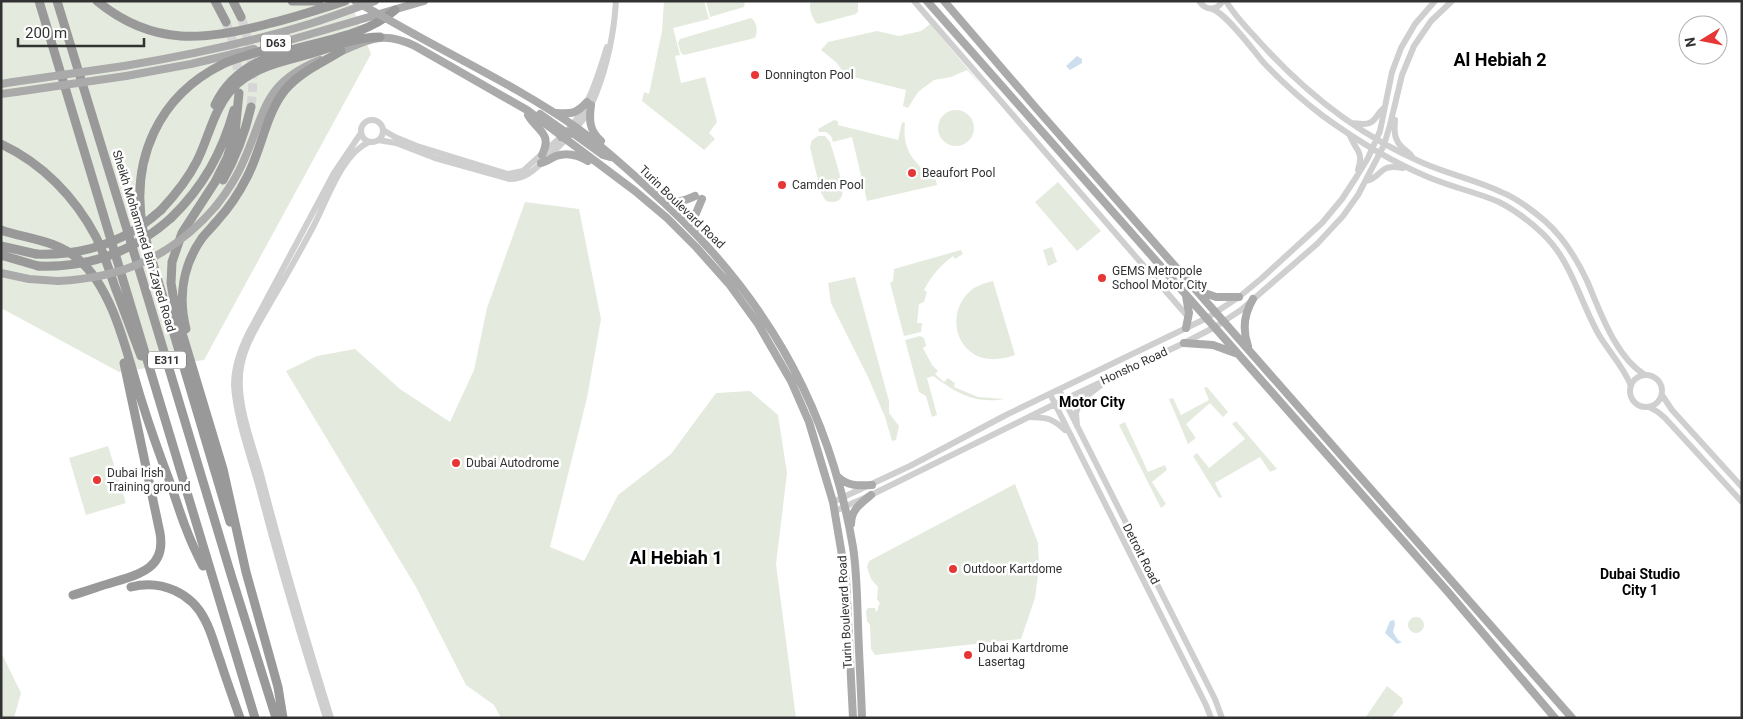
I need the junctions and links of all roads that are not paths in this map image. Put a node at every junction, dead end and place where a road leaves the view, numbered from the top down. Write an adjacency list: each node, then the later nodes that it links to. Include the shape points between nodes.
1 (39, 1): 92 (highway, E311)
2 (57, 1): 113 (highway, Sheikh Mohammed Bin Zayed Road / E311)
3 (97, 1): 8 (highway, via 142,28 198,38 241,32)
4 (215, 1): 24 (highway)
5 (234, 1): 23 (highway)
6 (292, 1): 7 (highway)
7 (319, 1)
8 (345, 1)
9 (355, 1): 35 (main road, bridge)
10 (375, 1): 28 (main road, D63, bridge, via 243,42 124,66)
11 (424, 1): 22 (main road, D63)
12 (612, 1): 30 (street, via 614,9 609,40)
13 (616, 1): 30 (street, via 609,58)
14 (914, 1): 75 (street)
15 (927, 1): 70 (main road)
16 (944, 1): 69 (main road)
17 (1199, 1): 21 (street)
18 (1224, 1): 21 (street); 36 (street, via 1282,67)
19 (1435, 1): 32 (street, Honsho Road, via 1415,24 1401,48)
20 (1452, 1): 33 (street, via 1430,21 1414,46 1402,75)
21 (1212, 9): 40 (street, via 1222,15 1298,95)
22 (395, 10): 26 (main road, D63); 46 (highway, via 365,28 264,59 240,73 216,101)
23 (241, 17)
24 (226, 22)
25 (380, 37): 27 (main road); 34 (main road, via 406,42); 46 (highway, via 358,39 254,72 237,84 224,100)
26 (284, 42): 29 (main road, D63, bridge, via 126,76); 108 (highway, via 215,68 176,99 150,141 142,165 139,191 147,242)
27 (341, 51): 67 (main road, bridge, via 298,70 272,94 238,173 216,206 184,238 146,262 103,276 58,281); 95 (highway, via 300,76 279,98 247,177 189,261 183,287 183,313)
28 (1, 84)
29 (1, 94)
30 (589, 103): 35 (main road, via 574,113); 38 (street); 49 (main road, via 591,128)
31 (251, 107): 57 (highway, via 231,165 213,194)
32 (1384, 108): 36 (street, via 1369,124); 42 (street, Honsho Road)
33 (1394, 109): 45 (street, Honsho Road); 51 (street, via 1396,139)
34 (527, 110): 38 (main road); 50 (main road, via 544,135 546,144)
35 (554, 112): 38 (main road)
36 (1349, 123): 42 (street)
37 (383, 130): 39 (street, via 378,121 370,119 362,125); 41 (street); 50 (street, via 417,146 508,174 523,171)
38 (569, 132): 49 (main road, Turin Boulevard Road); 50 (street); 52 (main road, Turin Boulevard Road)
39 (361, 133): 43 (street); 58 (street, via 334,173)
40 (1350, 135): 47 (street); 54 (street, via 1360,156)
41 (378, 140): 43 (street); 50 (street, via 510,179 524,177)
42 (1376, 140): 45 (street); 47 (street, Honsho Road)
43 (369, 142): 58 (street, via 355,151)
44 (1, 144): 92 (highway, via 46,173 69,196 88,223 103,252)
45 (1384, 145): 48 (street, Honsho Road); 51 (street)
46 (202, 149): 61 (highway, bridge, via 181,188 161,210 131,232 97,248 73,253 36,254)
47 (1372, 149): 48 (street); 54 (street, Honsho Road)
48 (1380, 154): 53 (street); 55 (street, Honsho Road)
49 (612, 157): 56 (main road, Turin Boulevard Road)
50 (541, 159): 52 (main road, via 568,154)
51 (1414, 159): 85 (street, via 1502,192 1551,227 1576,261 1615,341 1631,364)
52 (598, 163): 62 (main road, Turin Boulevard Road, via 656,208)
53 (1409, 169): 55 (street, via 1389,167); 87 (street, via 1500,203 1542,233 1568,266 1594,326)
54 (1358, 176): 71 (street, Honsho Road, via 1322,223)
55 (1366, 181): 73 (street, Honsho Road, via 1343,216 1324,237)
56 (656, 194): 60 (main road, Turin Boulevard Road); 60 (main road, via 678,202 699,198 694,218)
57 (192, 216): 66 (highway, bridge, via 216,182 227,158 237,120 239,93 216,159 201,185 171,218 116,254 78,265); 95 (highway, via 174,252 171,293)
58 (308, 229): 115 (street, via 241,347 234,385 280,565); 116 (street, via 249,343 240,385 289,580)
59 (1, 230): 77 (highway, via 50,243 77,258 101,285)
60 (697, 234): 72 (main road, Turin Boulevard Road)
61 (1, 246)
62 (696, 247): 64 (main road); 68 (main road, Turin Boulevard Road)
63 (1, 255): 66 (highway)
64 (696, 259)
65 (1, 261): 66 (highway)
66 (38, 266)
67 (1, 273)
68 (726, 287): 72 (main road, via 735,287 747,302); 106 (main road, Turin Boulevard Road, via 734,292 770,343 790,382)
69 (1195, 288): 71 (main road, via 1216,297); 74 (main road)
70 (1186, 294): 75 (main road); 76 (main road)
71 (1239, 297): 74 (street, Honsho Road)
72 (751, 298): 99 (main road, Turin Boulevard Road, via 773,331 816,415)
73 (1253, 299): 78 (street, Honsho Road); 83 (main road, via 1244,324)
74 (1216, 312): 76 (street, Honsho Road); 78 (main road)
75 (1188, 318): 80 (main road)
76 (1207, 318): 79 (main road); 80 (street, Honsho Road)
77 (115, 319): 100 (highway); 109 (highway, via 190,540)
78 (1224, 322): 79 (street, Honsho Road); 83 (main road)
79 (1215, 327): 82 (street, Honsho Road); 84 (main road)
80 (1186, 328): 81 (street, Honsho Road)
81 (1177, 332): 82 (street, via 1184,335); 88 (street, Honsho Road)
82 (1184, 343): 84 (main road, via 1213,345); 86 (street, Honsho Road)
83 (1250, 350): 122 (main road)
84 (1240, 356): 121 (main road)
85 (1645, 375): 87 (street, via 1637,378); 90 (street, via 1659,381)
86 (1103, 382): 91 (street, Honsho Road); 97 (street, via 1080,401 1076,413)
87 (1631, 386): 94 (street, via 1635,403)
88 (1059, 390): 89 (street, Honsho Road); 91 (street, Detroit Road)
89 (1050, 394): 93 (street, Detroit Road); 101 (street, Honsho Road)
90 (1662, 395): 94 (street); 102 (street)
91 (1063, 400): 93 (street, Honsho Road); 97 (street, Detroit Road)
92 (159, 402): 109 (highway, E311)
93 (1055, 404): 96 (street, Honsho Road); 98 (street, Detroit Road)
94 (1649, 408): 105 (street, via 1665,418)
95 (206, 412): 108 (highway)
96 (1028, 417): 98 (street, via 1049,418); 103 (street, Honsho Road)
97 (1078, 429): 120 (street, Detroit Road)
98 (1070, 434): 119 (street, Detroit Road)
99 (836, 475): 101 (main road, via 851,485); 104 (main road, Turin Boulevard Road)
100 (150, 484): 110 (highway, via 161,539 157,559 142,573); 111 (highway, via 166,534 166,550 160,565 131,585 166,587 197,607 208,627)
101 (872, 485): 104 (street, Honsho Road)
102 (1742, 487)
103 (871, 495): 104 (street, Honsho Road); 107 (main road, via 854,510)
104 (844, 502): 106 (street, Honsho Road); 107 (main road, Turin Boulevard Road)
105 (1742, 502)
106 (834, 507): 117 (main road, Turin Boulevard Road, via 845,569 844,625)
107 (850, 533): 118 (main road, Turin Boulevard Road, via 857,584)
108 (246, 572): 114 (highway, via 278,687)
109 (212, 582): 112 (highway, E311)
110 (73, 595)
111 (240, 718)
112 (254, 718)
113 (276, 718)
114 (283, 718)
115 (326, 718)
116 (331, 718)
117 (853, 718)
118 (862, 718)
119 (1211, 718)
120 (1222, 718)
121 (1555, 718)
122 (1572, 718)

